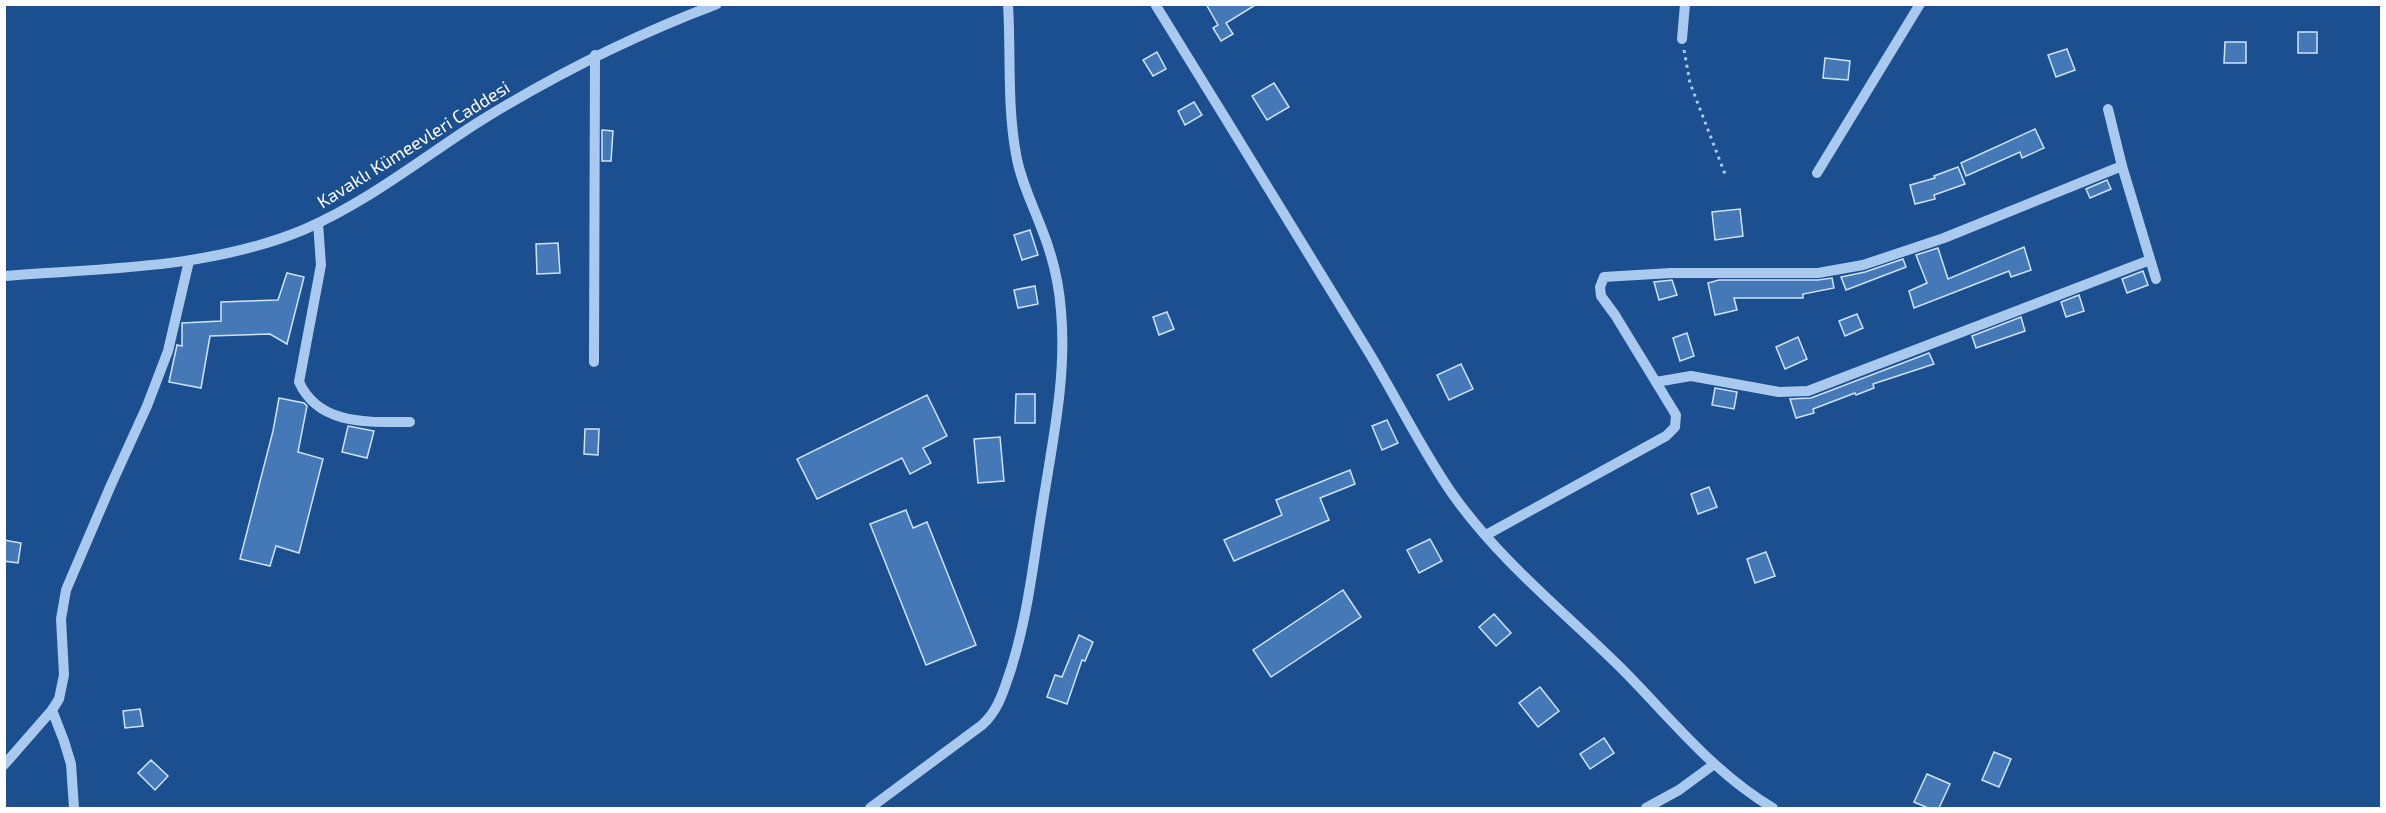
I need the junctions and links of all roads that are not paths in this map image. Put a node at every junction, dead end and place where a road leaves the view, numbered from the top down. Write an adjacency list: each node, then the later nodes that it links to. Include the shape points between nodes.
1 (717, 4): 7 (street, Kavaklı Kümeevleri Caddesi)
2 (1008, 4): 24 (street, via 1016,156 1057,277 1061,310 1060,402 1034,573 1019,642 996,709 982,725)
3 (1155, 4): 19 (street, via 1450,491)
4 (1685, 4): 6 (street)
5 (1920, 4): 10 (street)
6 (1682, 39)
7 (595, 55): 11 (street, Kavaklı Kümeevleri Caddesi, via 534,88 376,190); 16 (street)
8 (2108, 109): 9 (street)
9 (2122, 166): 12 (street); 17 (street, via 1944,238 1841,270 1604,277 1601,296)
10 (1817, 173)
11 (318, 222): 13 (street, Kavaklı Kümeevleri Caddesi, via 271,242); 18 (street, via 321,265 299,382 311,400 337,417)
12 (2150, 260): 15 (street); 17 (street, via 1808,391 1779,392 1691,376)
13 (189, 261): 14 (street, Kavaklı Kümeevleri Caddesi); 20 (street, via 168,351 66,590 61,619 63,682)
14 (4, 276)
15 (2156, 279)
16 (594, 362)
17 (1656, 382): 19 (street, via 1676,415 1672,432)
18 (410, 423)
19 (1486, 535): 22 (street)
20 (52, 710): 21 (street); 23 (street, via 71,764)
21 (4, 765)
22 (1713, 765): 25 (street); 26 (street)
23 (74, 808)
24 (870, 808)
25 (1646, 808)
26 (1773, 808)

